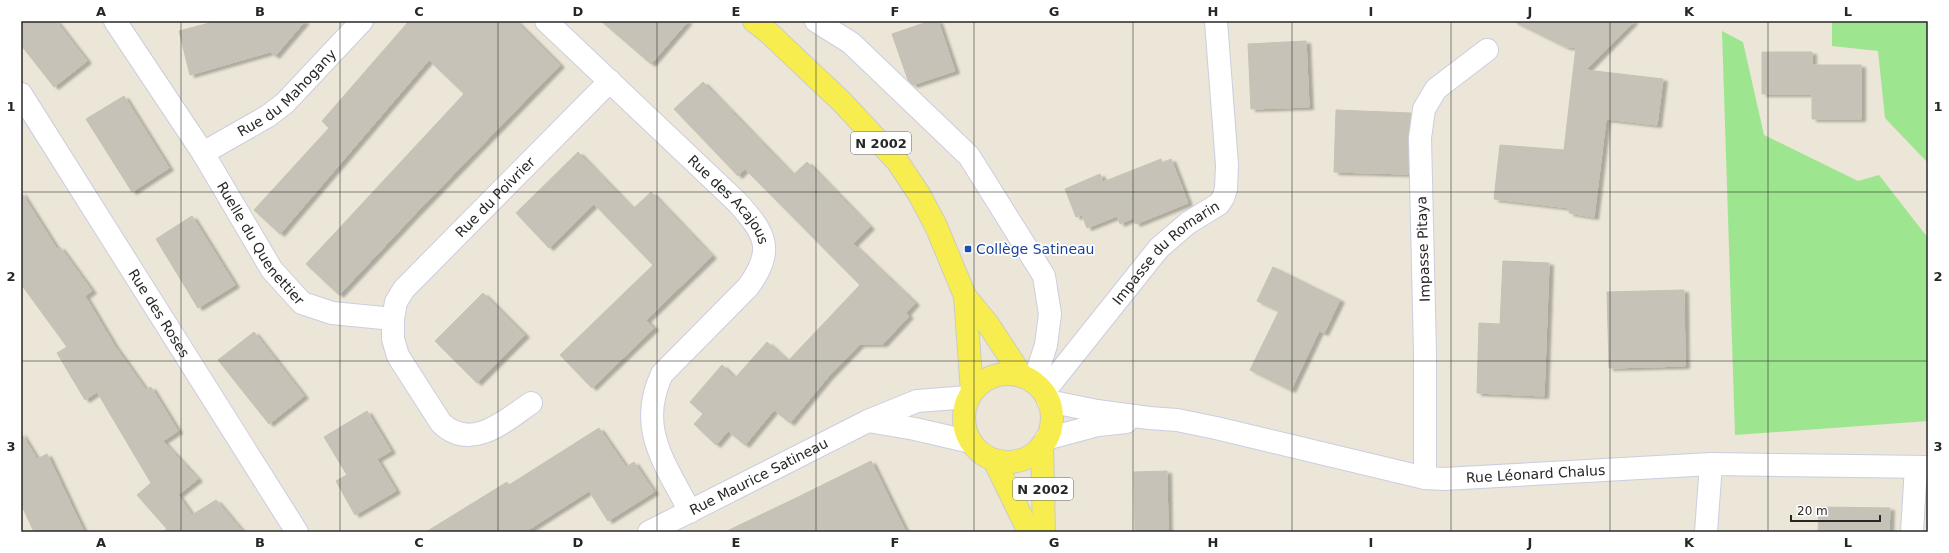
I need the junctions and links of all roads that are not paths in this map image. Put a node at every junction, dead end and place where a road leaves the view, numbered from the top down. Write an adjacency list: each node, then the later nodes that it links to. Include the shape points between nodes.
1 (115, 21): 10 (street, Ruelle du Quenettier)
2 (362, 21): 10 (street, Rue du Mahogany, via 285,103 268,116)
3 (546, 21): 8 (street, Rue des Acajous)
4 (816, 21): 13 (street, via 851,43 969,156 1044,276 1050,314)
5 (1216, 21): 13 (street, Impasse du Romarin, via 1227,165 1226,189 1222,198 1219,204 1188,223 1159,248)
6 (766, 25): 11 (main road, N 2002, via 897,161 936,226)
7 (1487, 50): 23 (street, Impasse Pitaya, via 1436,89 1424,109 1420,138 1426,353)
8 (610, 81): 12 (street, Rue du Poivrier, via 404,289 396,302); 24 (street, Rue des Acajous, via 737,202 761,234 765,247 760,272 662,374 655,390 652,424 656,446)
9 (21, 94): 26 (street, Rue des Roses)
10 (203, 153): 12 (street, Ruelle du Quenettier, via 272,270 302,303 332,313)
11 (965, 296): 13 (main road, N 2002); 14 (main road, N 2002)
12 (393, 319): 15 (street, via 393,339 398,356 441,423 449,431 472,436 482,433 498,426)
13 (1037, 388): 14 (main road, via 1008,373 982,382); 16 (street, Rue Léonard Chalus); 19 (main road, via 1052,414 1051,427)
14 (971, 394): 17 (street, Rue Maurice Satineau, via 917,401); 18 (main road, via 965,408 964,420)
15 (531, 402)
16 (1149, 418): 19 (street, Rue Léonard Chalus, via 1098,426); 23 (street, Rue Léonard Chalus, via 1178,420 1216,428)
17 (868, 421): 18 (street); 24 (street, Rue Maurice Satineau)
18 (971, 442): 20 (main road, via 981,453)
19 (1044, 442): 20 (main road, via 1033,455 1021,460); 28 (main road, N 2002)
20 (994, 460): 27 (main road, N 2002)
21 (1711, 464): 22 (street, Rue Léonard Chalus); 23 (street, Rue Léonard Chalus, via 1469,478); 29 (street)
22 (1922, 467): 30 (street)
23 (1425, 478)
24 (690, 512): 25 (street, Rue Maurice Satineau)
25 (661, 529)
26 (297, 532)
27 (1029, 532)
28 (1044, 532)
29 (1706, 532)
30 (1912, 532)

